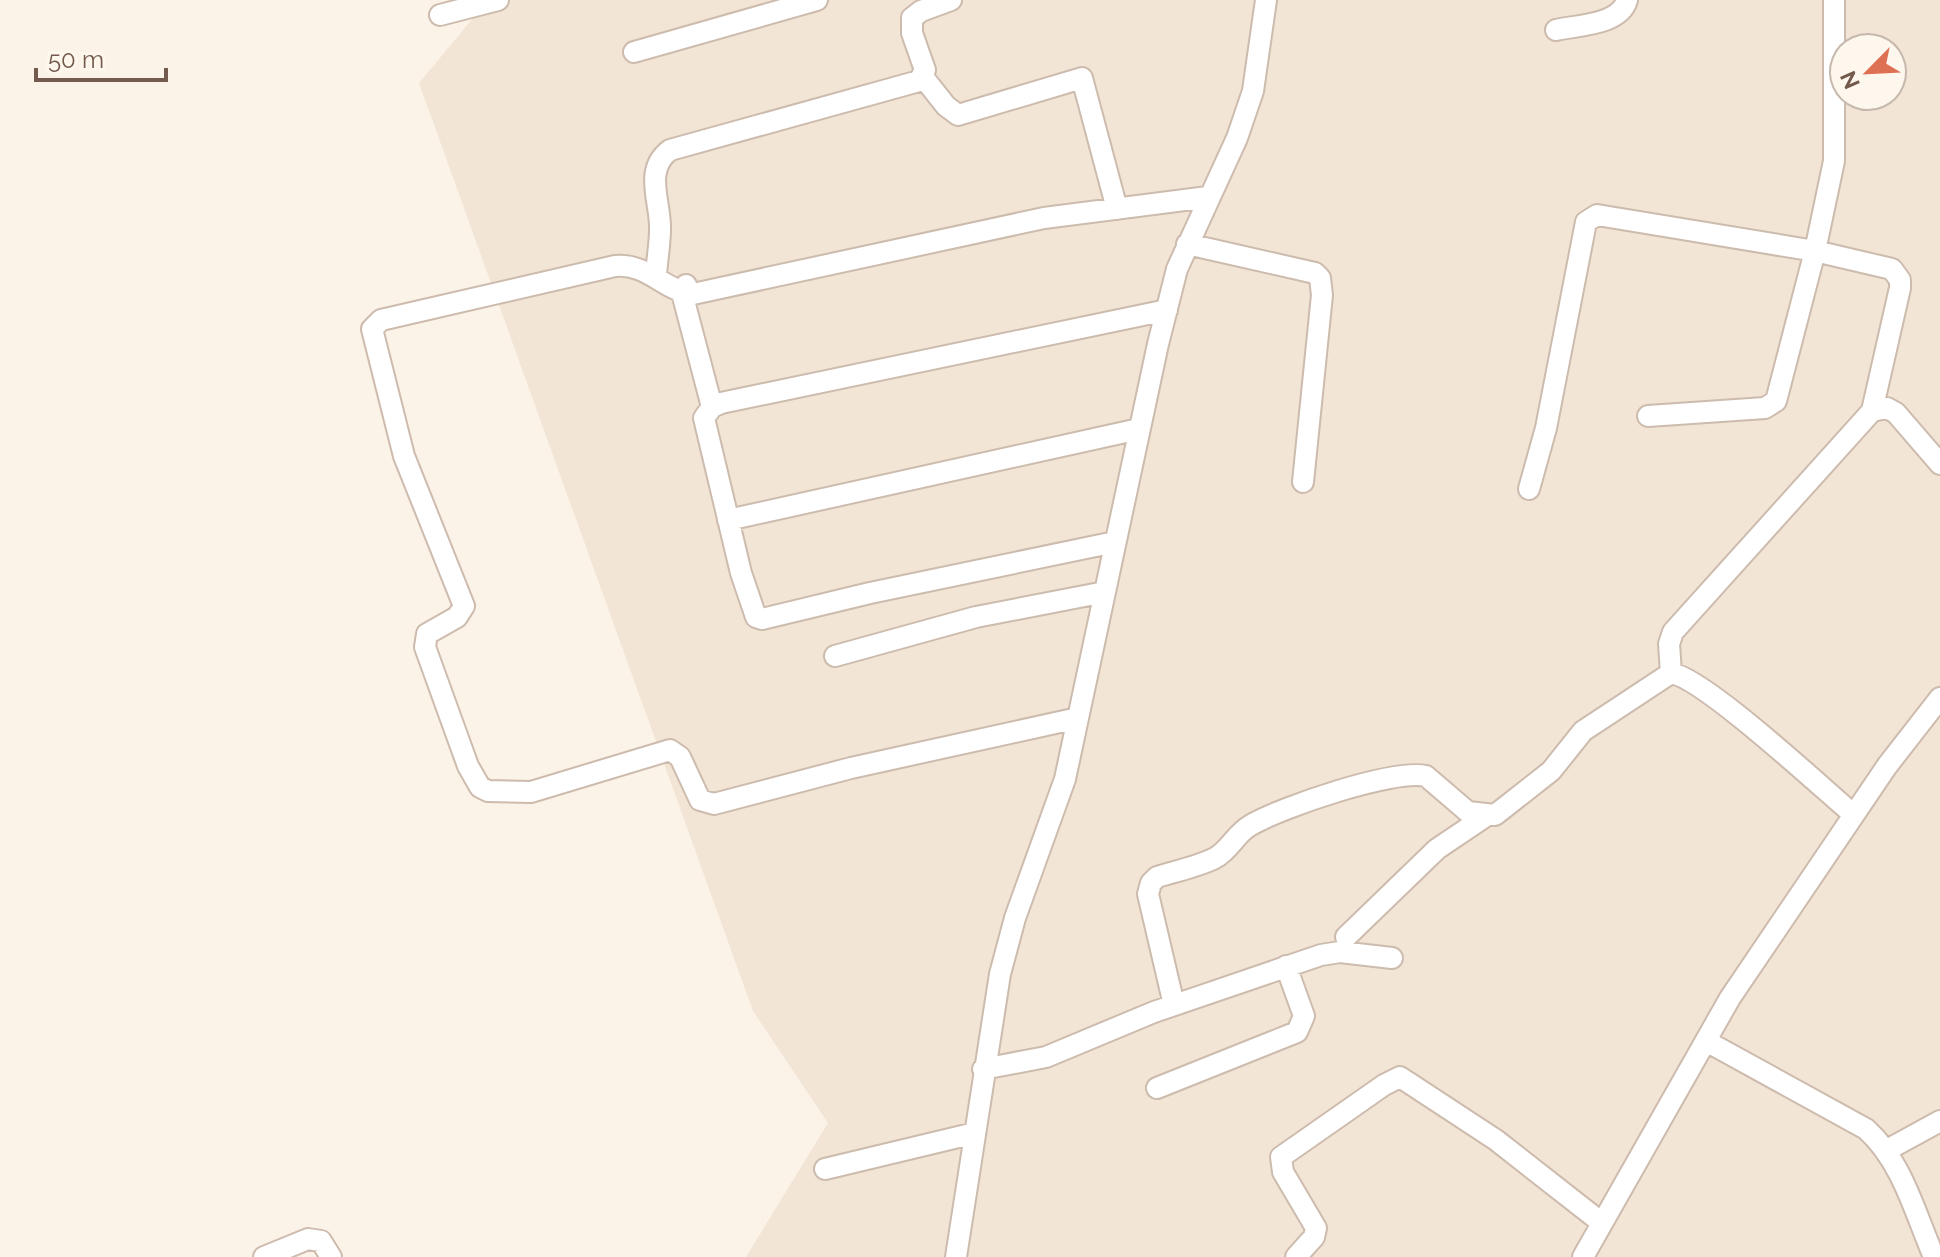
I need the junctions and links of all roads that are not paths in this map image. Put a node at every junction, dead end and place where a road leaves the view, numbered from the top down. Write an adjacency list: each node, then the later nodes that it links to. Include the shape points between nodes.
1 (498, 0): 8 (street)
2 (817, 0): 10 (street)
3 (951, 0): 7 (street)
4 (1266, 0): 12 (street, via 1253,91)
5 (1627, 0): 9 (street, via 1614,17)
6 (1834, 0): 15 (street, via 1834,161)
7 (926, 4): 11 (street, via 910,25)
8 (440, 15)
9 (1556, 30)
10 (634, 52)
11 (923, 77): 13 (street, via 958,115 1082,78); 16 (street, via 830,108 670,150 655,172 660,229)
12 (1208, 197): 13 (street); 14 (street)
13 (1117, 209): 17 (street, via 1044,218 693,294)
14 (1187, 244): 18 (street); 24 (street, via 1320,278)
15 (1815, 251): 20 (street, via 1892,269 1900,280); 21 (street, via 1772,406); 25 (street, via 1605,214 1588,220)
16 (656, 275): 17 (street); 32 (street, via 615,266 373,326 404,456 464,606 457,617 427,634 425,647 480,787 503,794 531,792 670,750 680,757 700,800 714,804)
17 (684, 289): 19 (street)
18 (1167, 310): 19 (street); 22 (street)
19 (712, 407): 26 (street, via 704,425)
20 (1872, 411): 23 (street, via 1887,408 1896,413); 30 (street, via 1673,632)
21 (1648, 416)
22 (1139, 429): 26 (street); 27 (street)
23 (1940, 464)
24 (1303, 482)
25 (1529, 489)
26 (728, 520): 27 (street, via 756,617 762,619)
27 (1115, 542): 28 (street)
28 (1105, 592): 29 (street, via 976,617); 32 (street)
29 (835, 656)
30 (1671, 673): 33 (street, via 1710,694); 34 (street, via 1583,731 1551,771 1506,810)
31 (1940, 698): 33 (street)
32 (1078, 718): 40 (street, via 1065,779 1015,918)
33 (1854, 815): 39 (street)
34 (1486, 816): 35 (street, via 1437,849); 38 (street, via 1468,812 1426,776 1403,777 1337,792 1261,820 1215,858 1157,877 1148,894)
35 (1346, 937)
36 (1392, 958): 37 (street, via 1340,952)
37 (1286, 966): 38 (street); 41 (street, via 1304,1016 1297,1032)
38 (1174, 1005): 40 (street, via 1046,1057)
39 (1706, 1041): 44 (street, via 1866,1129); 46 (street)
40 (983, 1069): 43 (street)
41 (1157, 1088)
42 (1940, 1121): 44 (street)
43 (975, 1133): 45 (street); 50 (street)
44 (1887, 1150): 47 (street)
45 (825, 1169)
46 (1602, 1223): 51 (street, via 1496,1140 1400,1077 1281,1157 1283,1172 1316,1228); 52 (street)
47 (1935, 1254)
48 (264, 1257): 49 (street, via 312,1239 321,1241)
49 (331, 1257)
50 (956, 1257)
51 (1296, 1257)
52 (1583, 1257)

